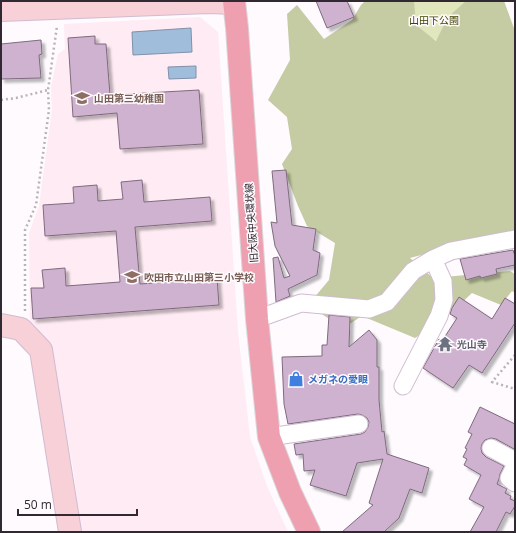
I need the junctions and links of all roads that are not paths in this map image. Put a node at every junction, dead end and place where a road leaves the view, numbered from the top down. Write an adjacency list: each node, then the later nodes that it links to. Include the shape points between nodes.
1 (234, 2): 2 (street); 5 (main road, 旧大阪中央環状線)
2 (1, 10)
3 (515, 239): 4 (street, via 451,251)
4 (433, 259): 5 (street, via 413,271 387,302 369,309 301,303); 7 (street, via 442,282 444,300 439,316)
5 (257, 319): 9 (main road, 旧大阪中央環状線)
6 (11, 327): 14 (street, via 41,350)
7 (404, 386)
8 (359, 424): 9 (street)
9 (269, 437): 15 (main road, 旧大阪中央環状線)
10 (491, 448): 11 (street)
11 (515, 461)
12 (515, 466): 13 (street, via 509,478)
13 (515, 483)
14 (70, 532)
15 (308, 532)

